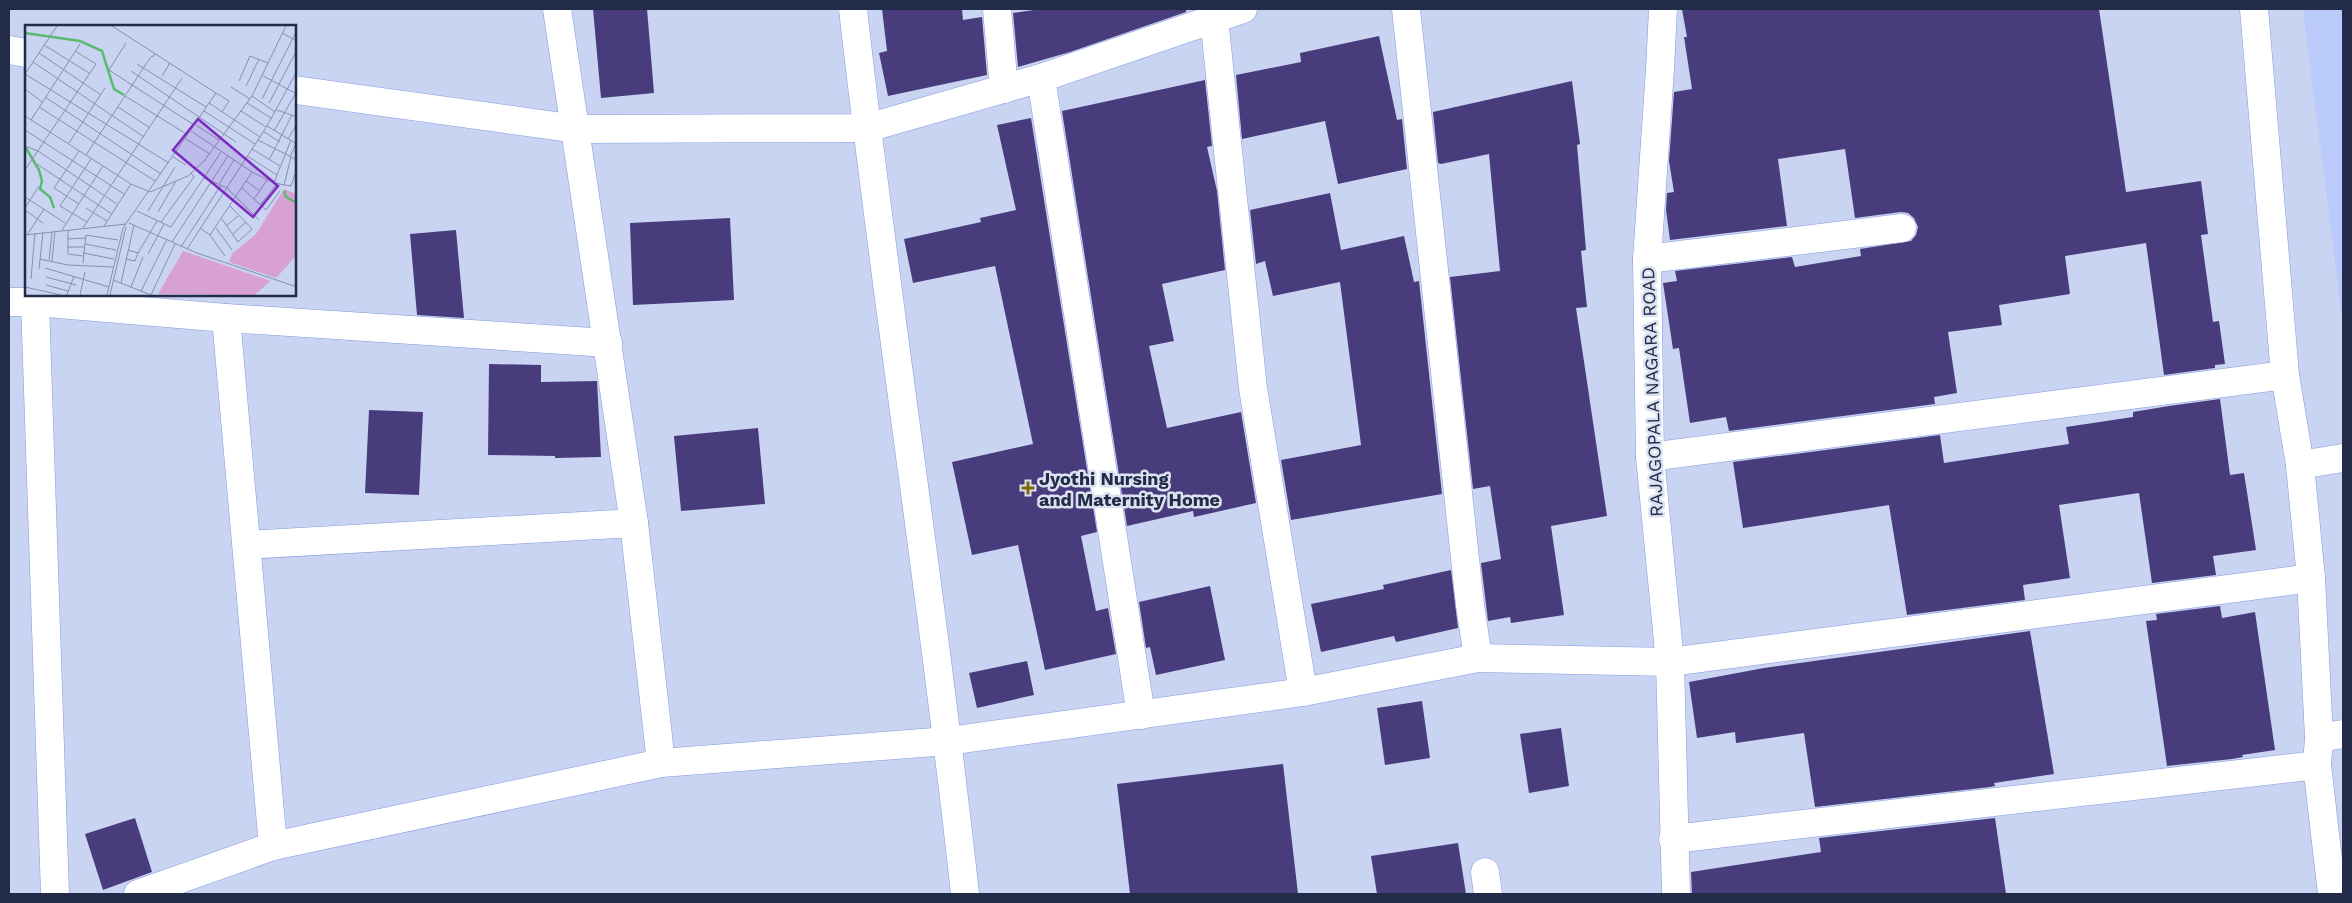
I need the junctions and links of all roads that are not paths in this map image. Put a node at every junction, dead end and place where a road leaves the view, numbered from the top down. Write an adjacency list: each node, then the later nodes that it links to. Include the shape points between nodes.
1 (557, 9): 15 (street)
2 (853, 9): 14 (street)
3 (997, 9): 12 (street)
4 (1243, 9): 8 (street)
5 (1406, 9): 28 (street)
6 (1663, 9): 17 (street, RAJAGOPALA NAGARA ROAD)
7 (2254, 9): 21 (street)
8 (1214, 14): 11 (street); 30 (street, via 1253,388)
9 (9, 50): 10 (street)
10 (25, 52)
11 (1041, 78): 12 (street); 31 (street)
12 (1004, 89): 14 (street)
13 (296, 90): 15 (street)
14 (867, 128): 15 (street); 33 (street)
15 (577, 129): 20 (street)
16 (1902, 228): 17 (street)
17 (1647, 260): 22 (street, RAJAGOPALA NAGARA ROAD)
18 (22, 302): 19 (street); 38 (street)
19 (226, 318): 20 (street); 26 (street)
20 (608, 343): 25 (street)
21 (2285, 375): 22 (street); 24 (street)
22 (1650, 457): 29 (street, RAJAGOPALA NAGARA ROAD)
23 (2343, 458): 24 (street)
24 (2300, 465): 27 (street)
25 (634, 523): 26 (street); 34 (street)
26 (247, 545): 37 (street)
27 (2311, 578): 29 (street); 32 (street)
28 (1478, 658): 29 (street); 30 (street)
29 (1670, 662): 36 (street, RAJAGOPALA NAGARA ROAD)
30 (1303, 692): 31 (street)
31 (1141, 715): 33 (street)
32 (2331, 736): 35 (street)
33 (948, 741): 34 (street); 40 (street)
34 (660, 763): 37 (street)
35 (2317, 765): 36 (street); 42 (street)
36 (1673, 838): 41 (street, RAJAGOPALA NAGARA ROAD)
37 (273, 846): 39 (street)
38 (55, 894)
39 (138, 894)
40 (965, 894)
41 (1676, 894)
42 (2332, 894)

